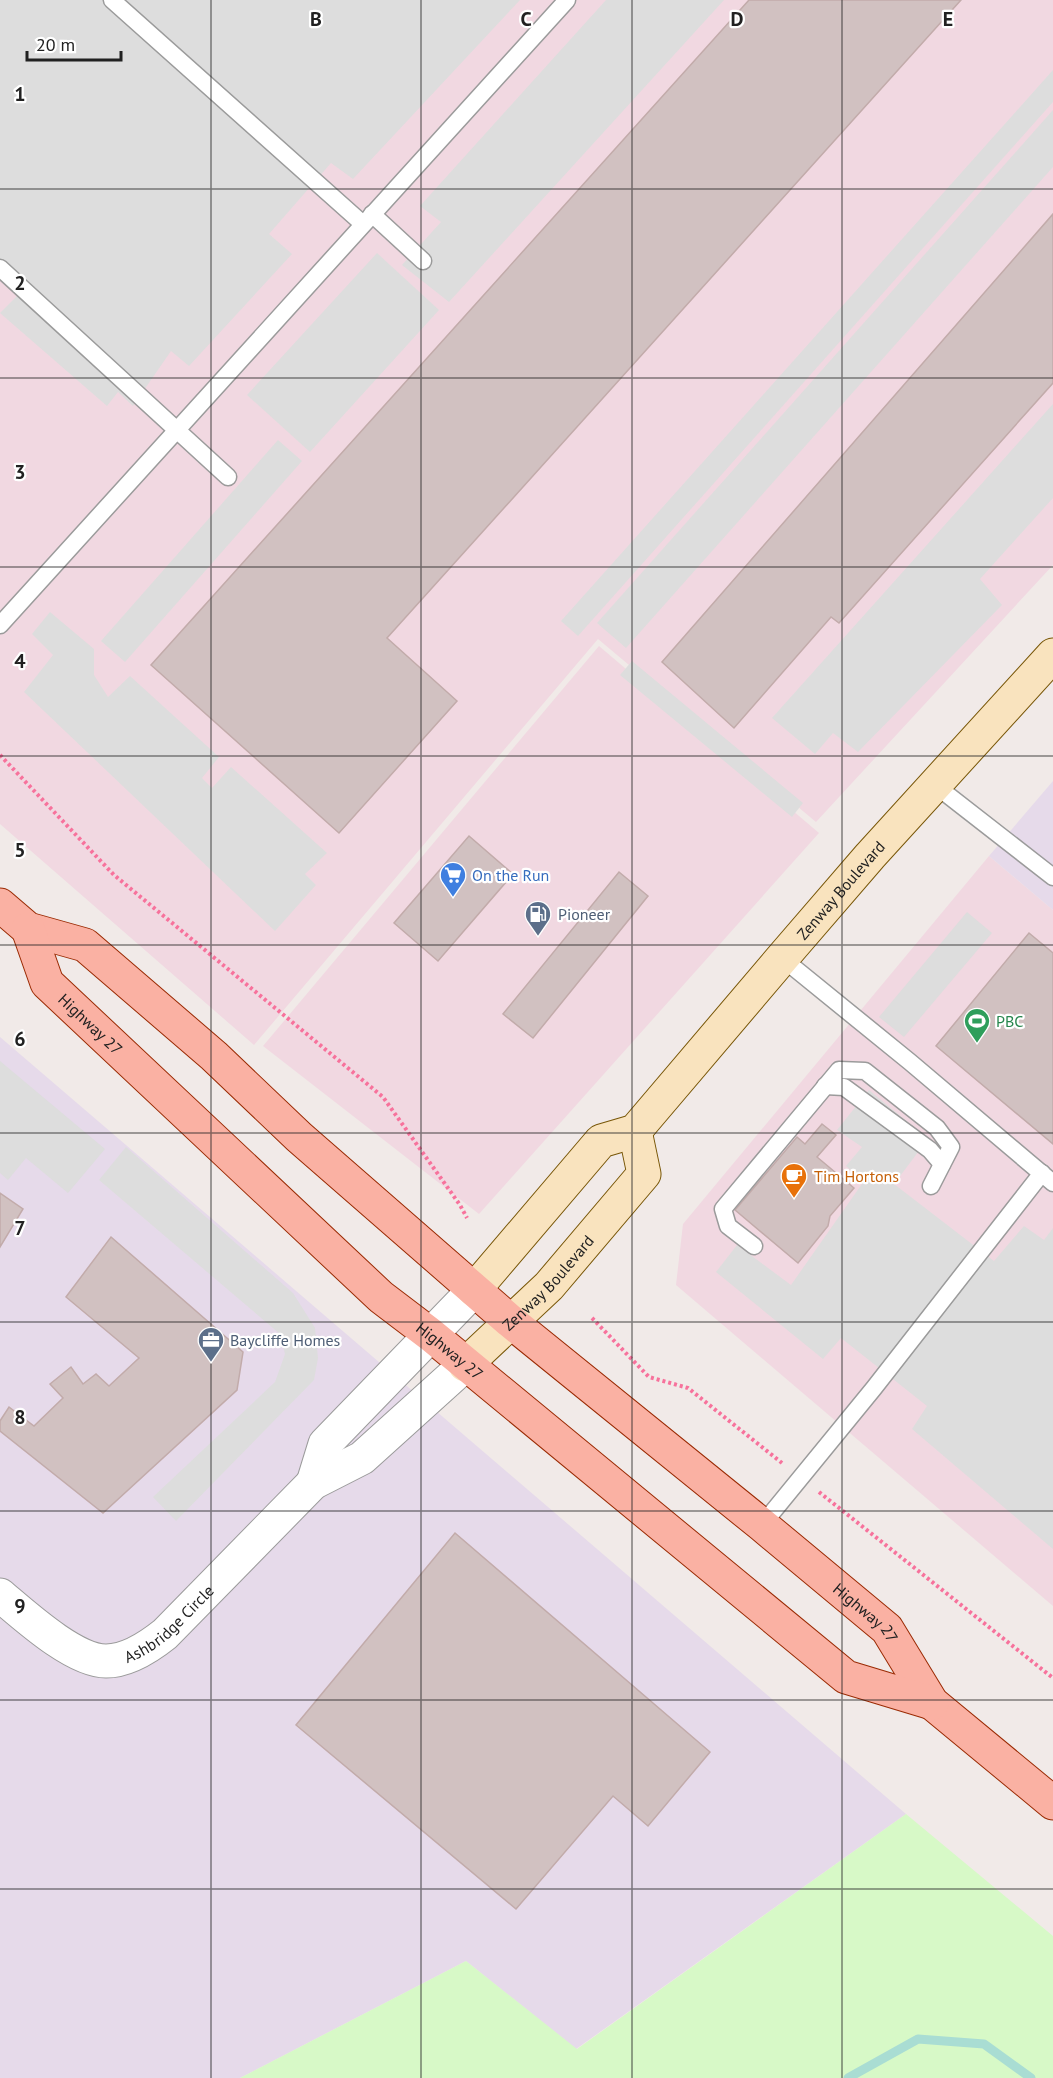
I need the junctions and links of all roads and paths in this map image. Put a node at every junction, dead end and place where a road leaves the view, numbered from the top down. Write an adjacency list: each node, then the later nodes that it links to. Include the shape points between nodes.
1 (112, 0): 3 (lane)
2 (567, 0): 3 (lane)
3 (367, 219): 4 (lane); 6 (lane)
4 (423, 261)
5 (0, 268): 6 (lane)
6 (176, 429): 7 (lane); 8 (lane)
7 (228, 477)
8 (0, 625)
9 (1053, 655): 11 (street, Zenway Boulevard)
10 (0, 755): 21 (path, via 114,875 383,1097)
11 (935, 785): 12 (lane); 15 (street, Zenway Boulevard)
12 (1053, 877)
13 (0, 905): 14 (main road, Highway 27)
14 (28, 929): 23 (main road, Highway 27, via 85,945); 26 (main road, Highway 27, via 47,983 381,1297)
15 (782, 958): 17 (street, Zenway Boulevard); 19 (lane)
16 (825, 1086): 18 (lane, via 844,1087 930,1150); 18 (lane, via 839,1070 865,1071 938,1128 951,1147); 22 (lane, via 723,1209 728,1226)
17 (635, 1131): 23 (street, via 601,1141); 25 (street, Zenway Boulevard, via 644,1174 549,1286)
18 (942, 1164): 20 (lane)
19 (1047, 1178): 28 (lane)
20 (931, 1186)
21 (467, 1218)
22 (754, 1246)
23 (474, 1290): 25 (main road, Highway 27); 26 (street, Ashbridge Circle)
24 (592, 1318): 28 (path, via 649,1377 688,1388)
25 (510, 1321): 27 (street, Zenway Boulevard); 30 (main road, Highway 27)
26 (431, 1335): 27 (main road, Highway 27); 29 (street, Ashbridge Circle, via 325,1444)
27 (465, 1365): 29 (street, Ashbridge Circle, via 362,1458); 33 (main road, Highway 27, via 846,1677)
28 (801, 1478): 30 (lane); 32 (path)
29 (313, 1483): 31 (street, Ashbridge Circle, via 165,1634 133,1654 108,1661 88,1659 38,1627)
30 (762, 1525): 33 (main road, Highway 27, via 887,1629)
31 (0, 1595)
32 (1053, 1678)
33 (932, 1703): 34 (main road, Highway 27)
34 (1053, 1803)

